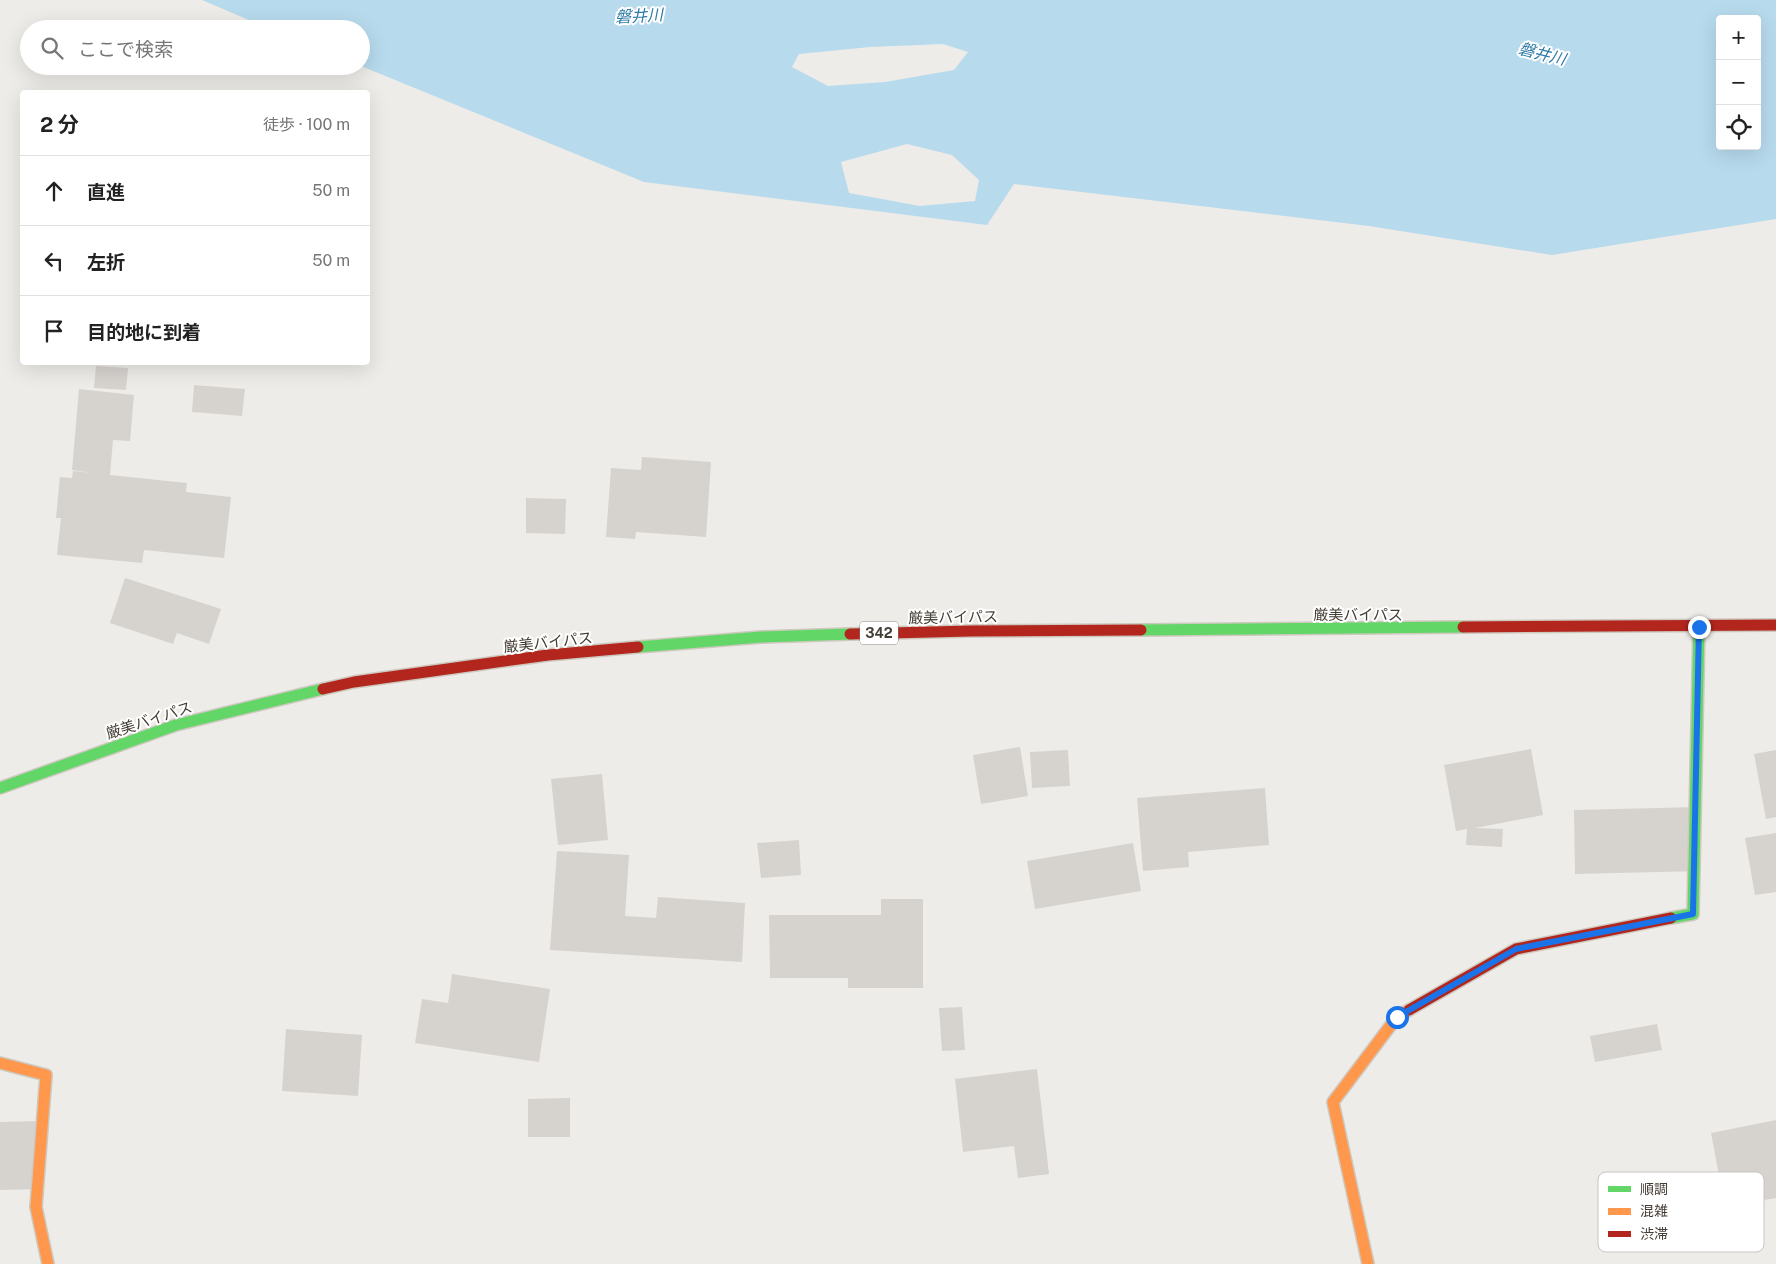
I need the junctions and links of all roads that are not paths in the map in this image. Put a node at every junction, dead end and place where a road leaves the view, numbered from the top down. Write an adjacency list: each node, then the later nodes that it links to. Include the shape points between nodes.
1 (1776, 626): 2 (main road, 厳美バイパス / 342)
2 (1699, 627): 3 (main road, 厳美バイパス / 342, via 971,631 761,637 548,655 335,686 176,725); 6 (main road, via 1693,914 1516,949 1397,1017 1333,1102)
3 (0, 788)
4 (0, 1063): 5 (main road, via 46,1076 36,1207)
5 (48, 1264)
6 (1368, 1264)

